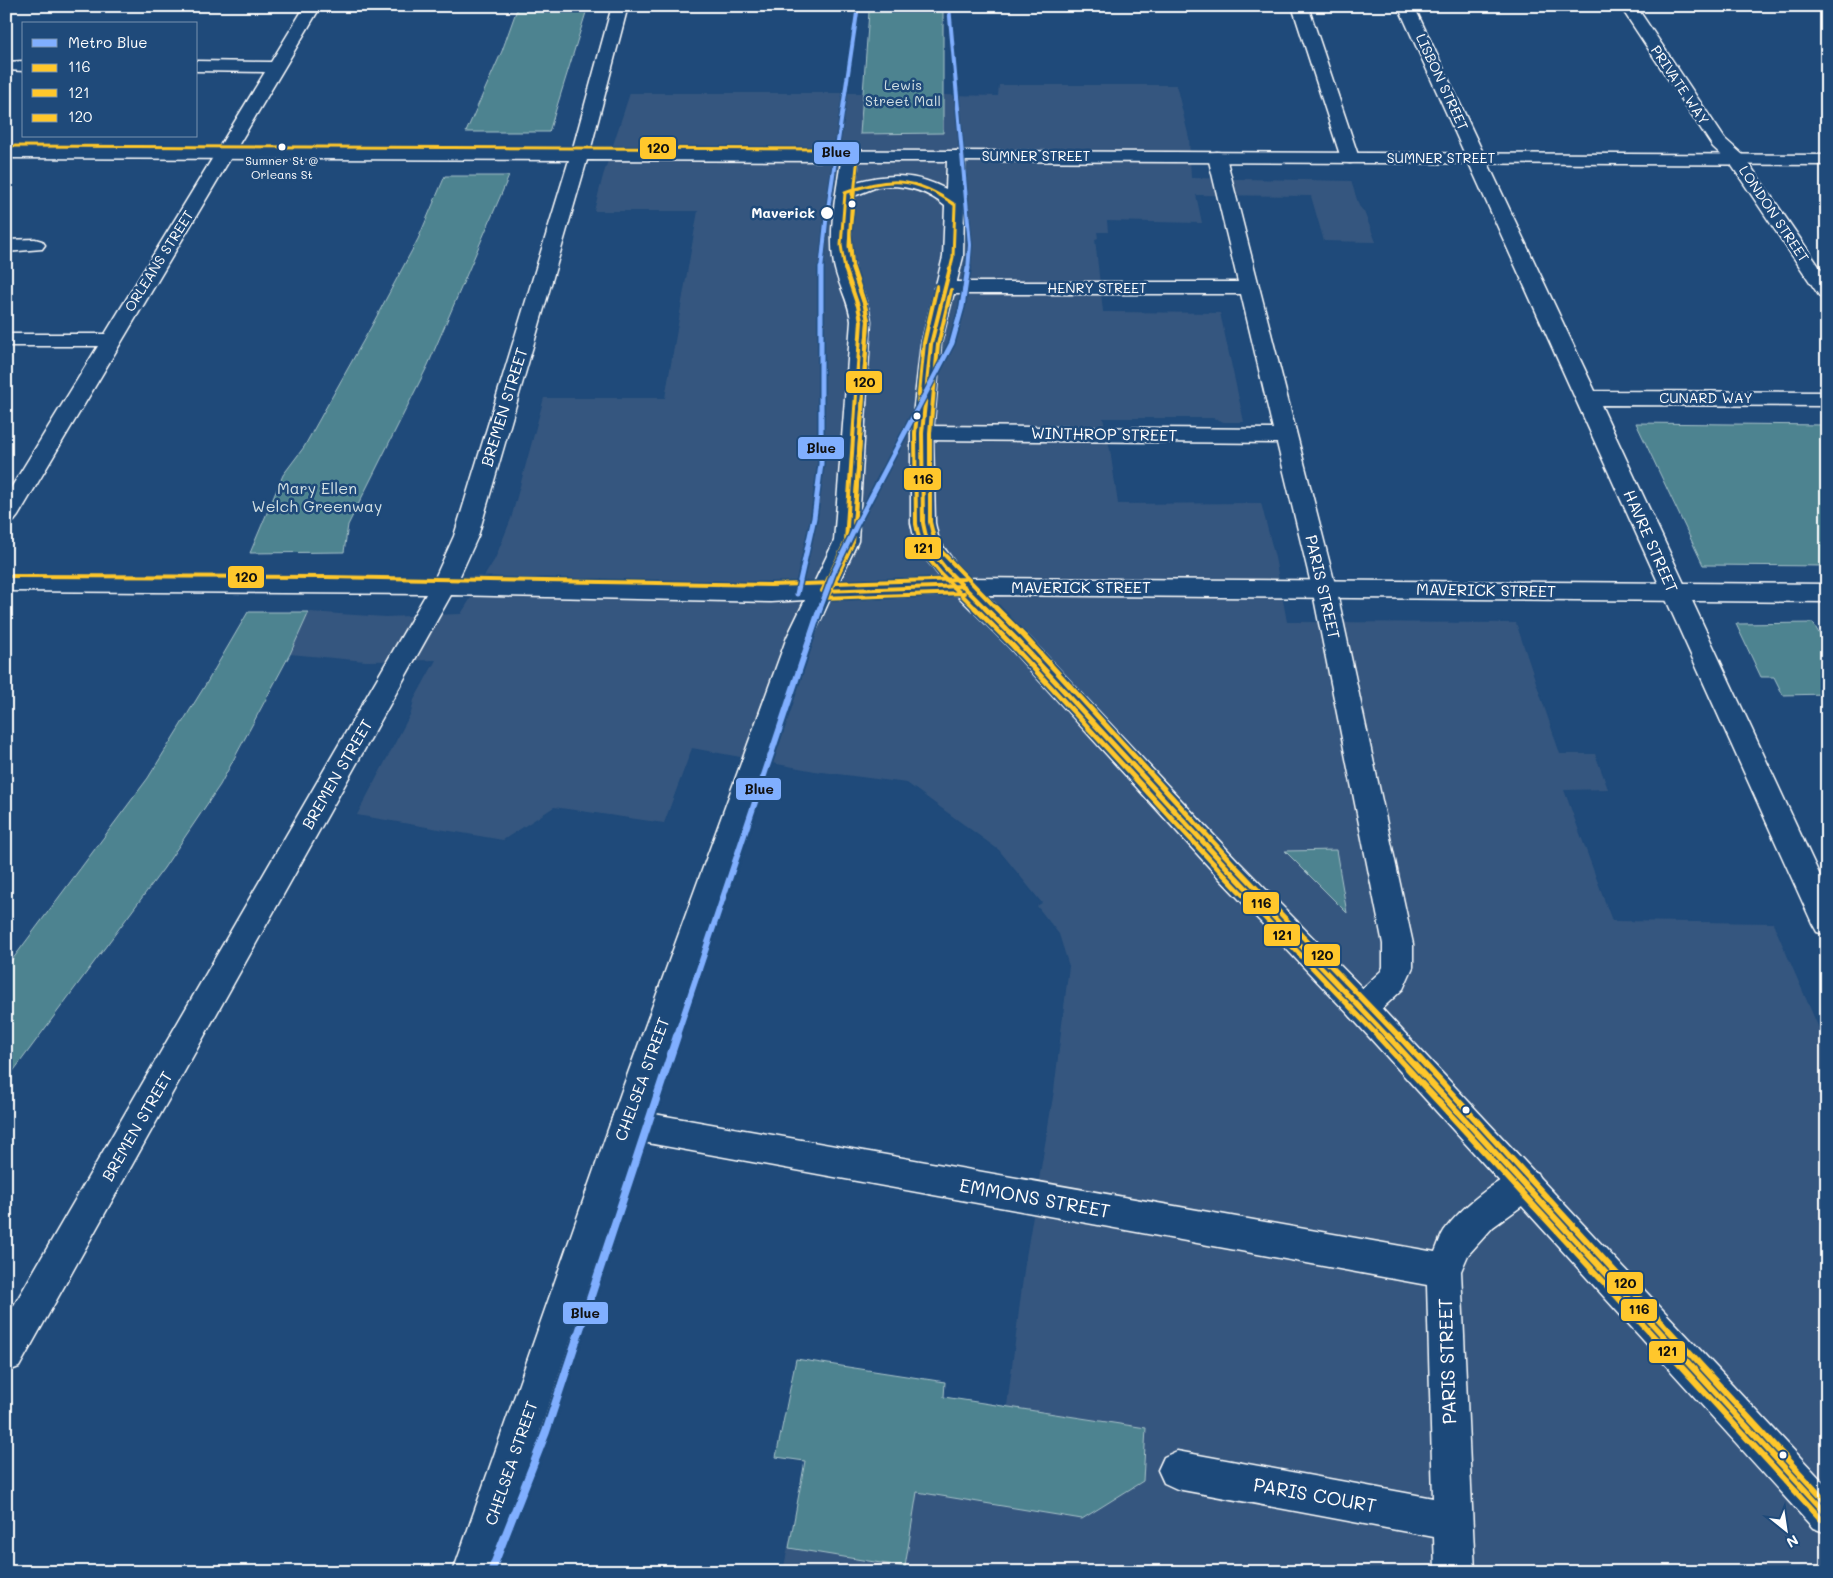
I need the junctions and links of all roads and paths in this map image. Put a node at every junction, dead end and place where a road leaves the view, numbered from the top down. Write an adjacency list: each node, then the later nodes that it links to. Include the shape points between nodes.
1 (313, 6): 7 (street, ORLEANS STREET)
2 (620, 6): 10 (street, BREMEN STREET)
3 (1300, 6): 14 (street)
4 (1406, 6): 15 (street, LISBON STREET)
5 (1628, 6): 16 (street, PRIVATE WAY, via 1719,143)
6 (198, 66): 7 (street)
7 (276, 67): 9 (street, ORLEANS STREET)
8 (6, 153): 9 (street, SUMNER STREET)
9 (225, 154): 10 (street, SUMNER STREET); 26 (street, ORLEANS STREET)
10 (580, 155): 11 (street, SUMNER STREET); 34 (street, BREMEN STREET, via 466,536)
11 (851, 156): 12 (street, SUMNER STREET); 18 (street, CHELSEA STREET)
12 (956, 156): 13 (street, SUMNER STREET); 19 (street)
13 (1217, 157): 14 (street, SUMNER STREET); 23 (street, PARIS STREET)
14 (1350, 158): 15 (street, SUMNER STREET)
15 (1478, 158): 16 (street, SUMNER STREET); 27 (street, HAVRE STREET)
16 (1737, 159): 17 (street, SUMNER STREET); 24 (street, LONDON STREET)
17 (1827, 160)
18 (845, 193): 19 (street, via 872,182 907,180 927,185); 36 (street, CHELSEA STREET, via 843,261 860,307 860,331 846,541)
19 (955, 205): 22 (street, via 954,256)
20 (34, 245): 21 (street)
21 (6, 246)
22 (944, 288): 23 (street, HENRY STREET); 29 (street, via 930,344)
23 (1250, 288): 30 (street, PARIS STREET)
24 (1827, 293)
25 (6, 340): 26 (street)
26 (111, 340): 31 (street, ORLEANS STREET)
27 (1586, 398): 28 (street, CUNARD WAY); 37 (street, HAVRE STREET)
28 (1827, 399)
29 (922, 433): 30 (street, WINTHROP STREET); 33 (street, via 923,523 927,541 940,562)
30 (1286, 436): 35 (street, PARIS STREET)
31 (6, 516)
32 (6, 583): 34 (street, MAVERICK STREET)
33 (964, 586): 35 (street, MAVERICK STREET); 36 (street, MAVERICK STREET); 40 (street)
34 (444, 587): 36 (street, MAVERICK STREET, via 771,593); 44 (street, BREMEN STREET)
35 (1324, 588): 37 (street, MAVERICK STREET); 40 (street, PARIS STREET, via 1398,944 1398,967 1392,980)
36 (822, 591): 41 (street, CHELSEA STREET, via 800,637)
37 (1674, 592): 38 (street, MAVERICK STREET); 39 (street, HAVRE STREET)
38 (1827, 593)
39 (1827, 923)
40 (1362, 1008): 42 (street)
41 (626, 1124): 43 (street, EMMONS STREET); 48 (street, CHELSEA STREET)
42 (1524, 1184): 43 (street, PARIS STREET, via 1480,1215 1456,1243); 46 (street)
43 (1444, 1271): 47 (street, PARIS STREET)
44 (6, 1354)
45 (1177, 1470): 47 (street, PARIS COURT)
46 (1827, 1514)
47 (1453, 1521): 49 (street, PARIS STREET)
48 (473, 1572)
49 (1455, 1572)

